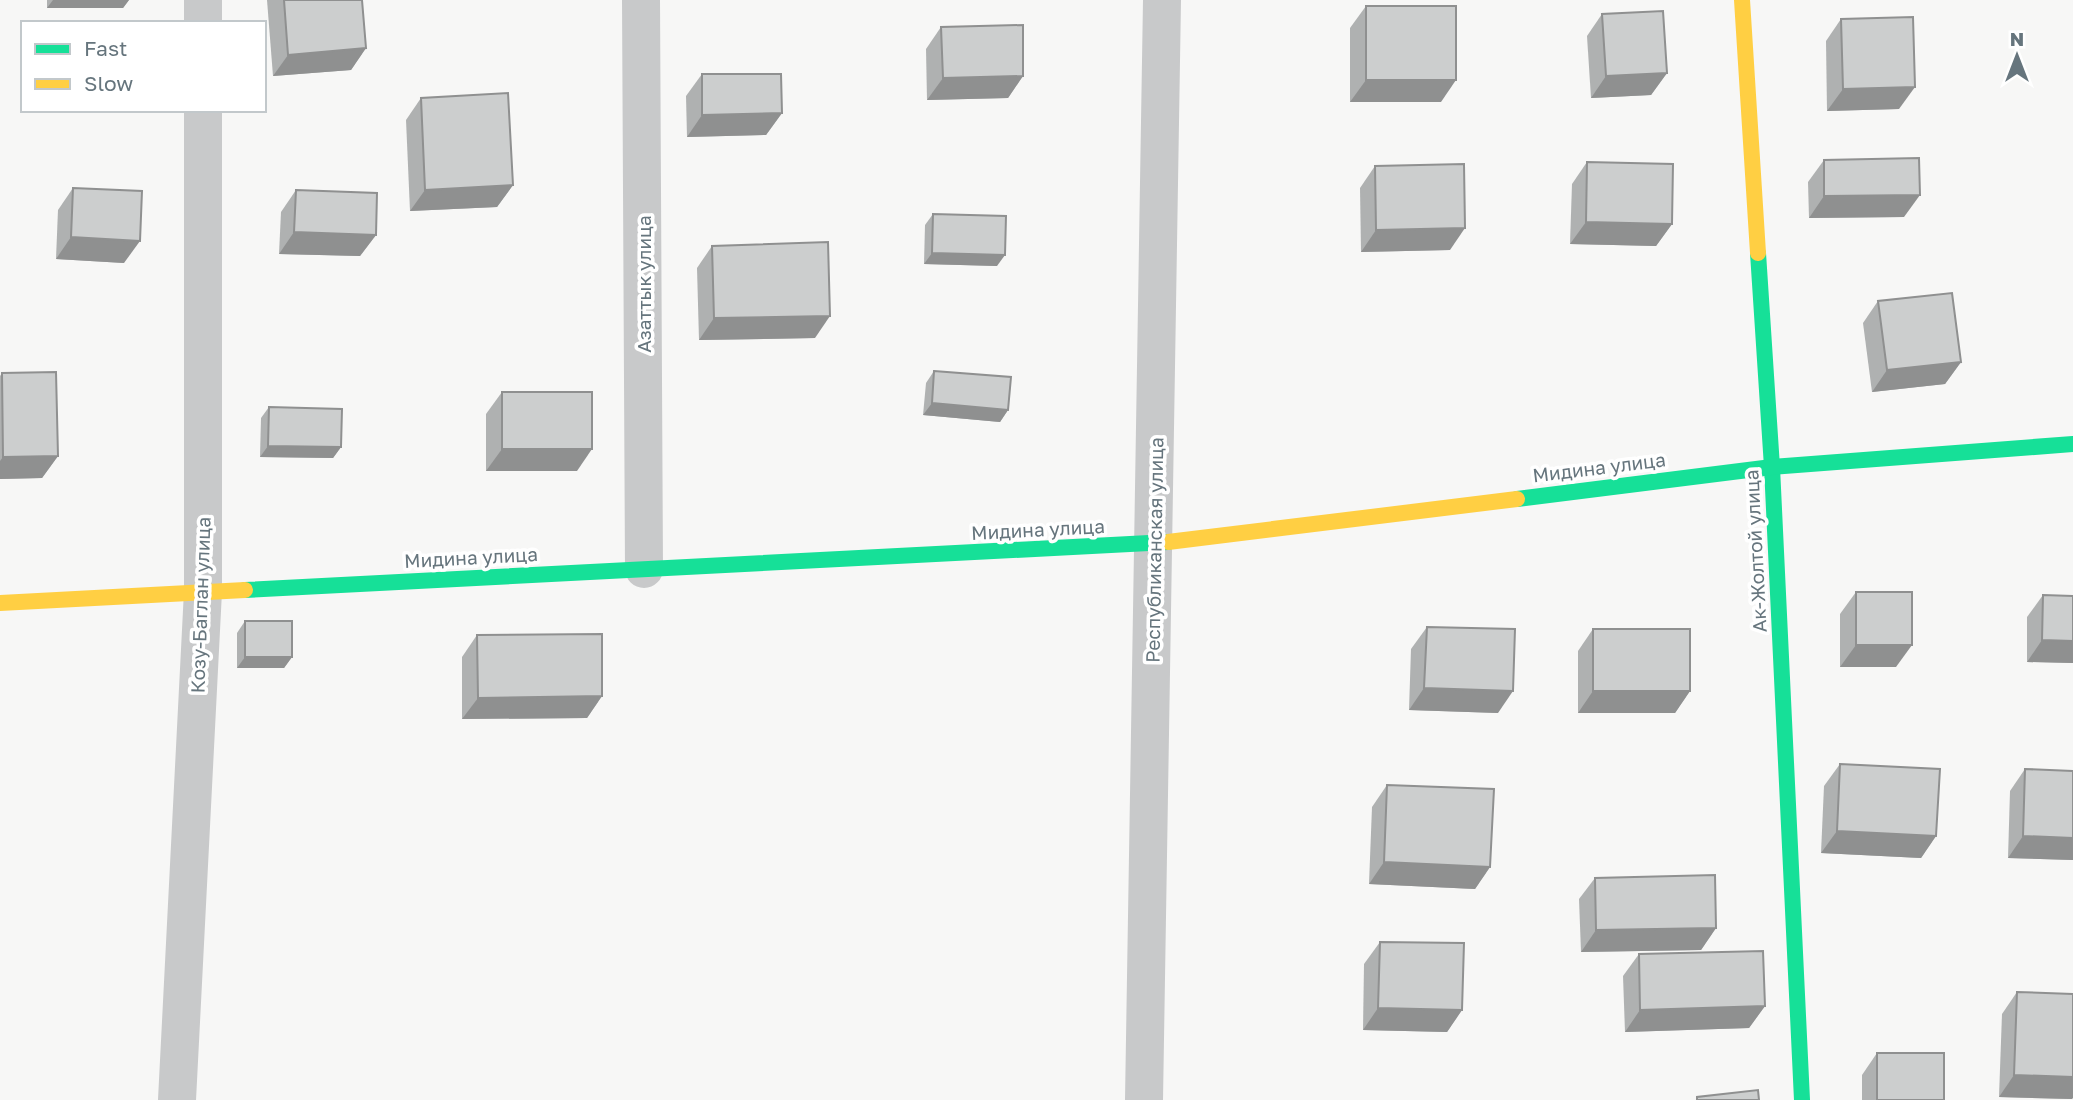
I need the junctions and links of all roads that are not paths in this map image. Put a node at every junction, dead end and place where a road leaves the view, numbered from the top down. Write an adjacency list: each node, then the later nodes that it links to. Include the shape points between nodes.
1 (203, 0): 5 (street)
2 (641, 0): 10 (street, Азаттык улица)
3 (1162, 0): 9 (street, Республиканская улица)
4 (1742, 0): 8 (street, Ак-Жолтой улица)
5 (203, 21)
6 (203, 112): 11 (street, Козу-Баглан улица)
7 (2073, 444): 8 (street, Мидина улица)
8 (1772, 467): 9 (street, Мидина улица); 15 (street, Ак-Жолтой улица)
9 (1154, 544): 10 (street, Мидина улица); 14 (street, Республиканская улица)
10 (644, 569): 11 (street, Мидина улица)
11 (203, 591): 12 (street, Мидина улица); 13 (street, Козу-Баглан улица)
12 (0, 603)
13 (177, 1100)
14 (1144, 1100)
15 (1802, 1100)

